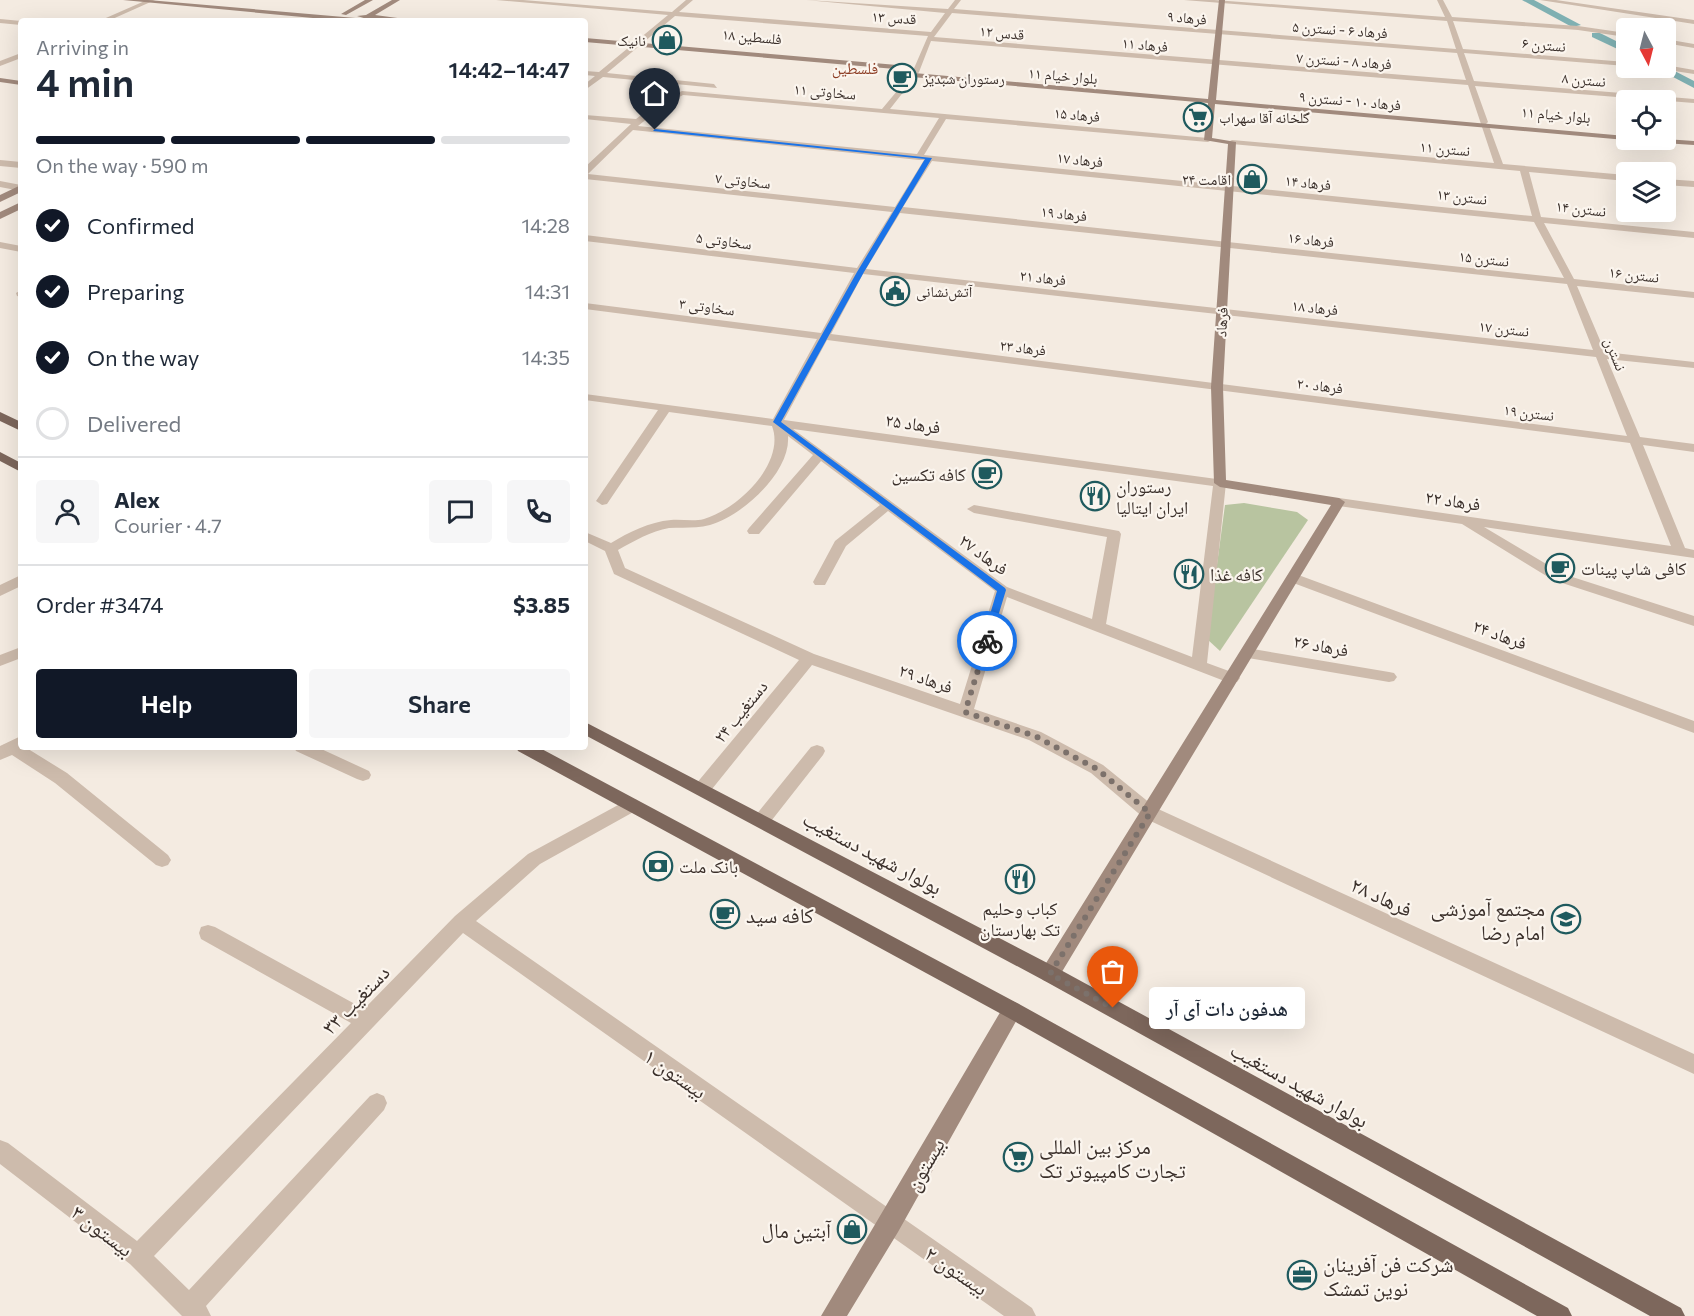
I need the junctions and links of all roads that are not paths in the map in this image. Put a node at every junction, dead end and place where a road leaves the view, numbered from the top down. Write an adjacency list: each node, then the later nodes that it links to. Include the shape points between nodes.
1 (126, 0): 12 (street)
2 (370, 0): 18 (street)
3 (397, 0): 19 (street)
4 (499, 0): 16 (street, قدس ۱۳)
5 (690, 0): 16 (street)
6 (808, 0): 15 (street, فرهاد ۹)
7 (958, 0): 15 (street)
8 (1187, 0): 13 (street)
9 (1440, 0): 20 (street)
10 (1537, 0): 14 (street)
11 (1543, 0): 23 (street)
12 (150, 1): 17 (street); 18 (street)
13 (1222, 1): 20 (street); 26 (street)
14 (1557, 10)
15 (949, 12): 26 (street, فرهاد ۹); 28 (street)
16 (674, 14): 28 (street, قدس ۱۳); 30 (street)
17 (109, 18)
18 (337, 18)
19 (367, 18)
20 (1449, 18): 25 (street); 34 (street)
21 (1576, 20): 25 (street)
22 (0, 21): 24 (street)
23 (1694, 22)
24 (18, 23)
25 (1596, 31): 27 (street)
26 (1218, 33): 34 (street, فرهاد ۶ - نسترن ۵); 38 (street)
27 (1616, 34)
28 (931, 37): 33 (street, قدس ۱۲); 42 (street)
29 (588, 38): 30 (street, فلسطین ۱۸)
30 (640, 42): 42 (street, فلسطین ۱۸, via 897,67); 43 (street)
31 (1676, 43): 32 (street)
32 (1694, 46)
33 (1072, 51): 38 (street, فرهاد ۱۱)
34 (1460, 51): 37 (street, نسترن ۶); 46 (street)
35 (18, 56): 36 (street)
36 (3, 61)
37 (1616, 63)
38 (1215, 64): 46 (street, فرهاد ۸ - نسترن ۷); 49 (street)
39 (1676, 69): 40 (street)
40 (1694, 72)
41 (588, 73): 43 (street)
42 (914, 73): 49 (street, بلوار خیام ۱۱); 51 (street)
43 (601, 74): 47 (street); 48 (street, via 714,86)
44 (0, 80): 45 (street)
45 (18, 83)
46 (1471, 83): 50 (street, نسترن ۸); 54 (street)
47 (588, 85)
48 (703, 94): 51 (street, سخاوتی ۱۱); 55 (street, سخاوتی ۱۱, via 674,94)
49 (1212, 100): 54 (street, فرهاد ۱۰ - نسترن ۹); 58 (street)
50 (1694, 101)
51 (885, 110): 52 (street, سخاوتی ۱۱)
52 (945, 116): 58 (street, فرهاد ۱۵); 62 (street)
53 (588, 117): 55 (street, فرهاد ۱۷)
54 (1485, 124): 56 (street, بلوار خیام ۱۱); 65 (street)
55 (636, 125): 62 (street, فرهاد ۱۷); 66 (street)
56 (1616, 135)
57 (1676, 139): 60 (street)
58 (1208, 140): 61 (street)
59 (1676, 141): 60 (street)
60 (1694, 141)
61 (1232, 142): 65 (street, نسترن ۱۱); 74 (street, فرهاد)
62 (924, 157): 74 (street, فرهاد ۱۷); 79 (street)
63 (0, 163): 64 (street)
64 (18, 165)
65 (1500, 166): 67 (street, نسترن ۱۱)
66 (588, 168)
67 (1524, 169): 69 (street, نسترن ۱۱); 81 (street, نسترن)
68 (588, 170): 79 (street, سخاوتی ۷)
69 (1616, 177)
70 (1676, 183): 72 (street)
71 (0, 184): 73 (street)
72 (1694, 184)
73 (18, 187)
74 (1229, 188): 77 (street, فرهاد ۱۴); 85 (street, فرهاد)
75 (18, 190): 76 (street)
76 (0, 199)
77 (1383, 203): 81 (street, نسترن ۱۳)
78 (18, 207): 80 (street)
79 (899, 210): 85 (street, فرهاد ۱۹); 88 (street)
80 (0, 216)
81 (1537, 218): 82 (street, نسترن ۱۴); 89 (street, نسترن)
82 (1694, 235)
83 (588, 238): 88 (street, سخاوتی ۵)
84 (0, 245): 86 (street)
85 (1226, 245): 87 (street, فرهاد ۱۶); 92 (street, فرهاد)
86 (18, 248)
87 (1394, 263): 89 (street, نسترن ۱۵)
88 (860, 272): 92 (street, فرهاد ۲۱); 94 (street)
89 (1570, 282): 90 (street, نسترن ۱۶); 95 (street, نسترن)
90 (1694, 295)
91 (588, 306): 94 (street, سخاوتی ۳)
92 (1222, 312): 93 (street, فرهاد ۱۸); 97 (street, فرهاد)
93 (1406, 332): 95 (street, نسترن ۱۷)
94 (826, 337): 97 (street, فرهاد ۲۳); 104 (street)
95 (1599, 353): 96 (street, نسترن ۱۷); 106 (street, نسترن)
96 (1694, 365)
97 (1217, 387): 102 (street, فرهاد ۲۰); 111 (street, فرهاد)
98 (588, 397): 99 (street, فرهاد ۲۵)
99 (600, 399): 100 (street); 101 (street, فرهاد ۲۵)
100 (588, 406)
101 (666, 408): 104 (street, فرهاد ۲۵); 112 (street)
102 (1420, 413): 106 (street, نسترن ۱۹)
103 (0, 416): 105 (main road)
104 (777, 422): 108 (street, فرهاد ۲۷); 111 (street, فرهاد ۲۵); 119 (street, via 783,441 759,488 716,519 700,524 662,525 631,536)
105 (18, 424)
106 (1635, 441): 107 (street, نسترن ۱۹); 120 (street, نسترن)
107 (1694, 448)
108 (820, 455): 114 (street, فرهاد ۲۷); 117 (street)
109 (0, 456): 110 (main road)
110 (18, 466)
111 (1220, 483): 113 (street, فرهاد ۲۲); 132 (street, فرهاد)
112 (602, 501)
113 (1339, 502): 116 (street, فرهاد ۲۲); 121 (street)
114 (888, 505): 123 (street, via 840,544); 124 (street, فرهاد ۲۷)
115 (974, 509): 127 (street, via 1114,534)
116 (1462, 520): 120 (street, فرهاد ۲۲); 126 (street, via 1558,577)
117 (754, 531)
118 (588, 538): 119 (street)
119 (611, 549): 130 (street, فرهاد ۲۹, via 619,571)
120 (1687, 553)
121 (1293, 578): 129 (street); 136 (street, فرهاد ۲۴)
122 (18, 582): 125 (street)
123 (819, 582)
124 (1002, 590): 127 (street, فرهاد ۲۷); 135 (street)
125 (0, 591)
126 (1694, 621)
127 (1098, 627): 132 (street, فرهاد ۲۷)
128 (18, 653): 131 (street)
129 (1247, 653): 133 (street, فرهاد ۲۶); 134 (street)
130 (809, 658): 135 (street, فرهاد ۲۹); 143 (street, دستغیب ۲۴)
131 (0, 661)
132 (1198, 665): 134 (street, فرهاد ۲۷)
133 (1389, 676)
134 (1232, 678): 145 (street)
135 (965, 712): 145 (street, فرهاد ۲۹, via 1035,736 1097,769)
136 (1694, 727)
137 (588, 730): 143 (main road, بولوار شهید دستغیب)
138 (11, 748): 147 (street, via 62,778)
139 (309, 750): 142 (street)
140 (530, 750): 144 (main road)
141 (817, 751): 146 (street)
142 (363, 775)
143 (702, 789): 146 (main road, بولوار شهید دستغیب)
144 (631, 805): 148 (street, دستغیب ۳۳, via 534,859); 151 (main road)
145 (1150, 813): 150 (street); 153 (street, فرهاد ۲۸)
146 (762, 820): 150 (main road, بولوار شهید دستغیب)
147 (162, 860)
148 (462, 922): 152 (street, دستغیب ۳۳); 156 (street, بیستون ۱)
149 (208, 933): 152 (street)
150 (1050, 974): 162 (main road, بولوار شهید دستغیب)
151 (1012, 1010): 156 (street, بیستون); 161 (main road)
152 (366, 1021): 157 (street, دستغیب ۳۳)
153 (1694, 1064)
154 (377, 1103): 158 (street)
155 (0, 1151): 157 (street, بیستون ۳)
156 (890, 1224): 159 (street, بیستون); 160 (street, بیستون ۲)
157 (138, 1256): 158 (street, بیستون ۳)
158 (195, 1311)
159 (832, 1316)
160 (1024, 1316)
161 (1560, 1316)
162 (1673, 1316)

